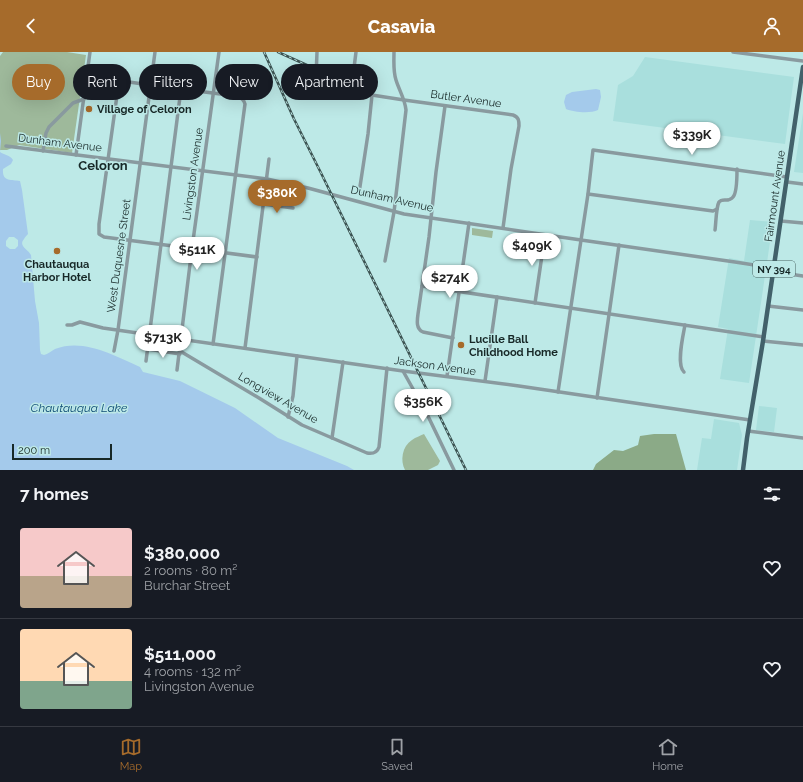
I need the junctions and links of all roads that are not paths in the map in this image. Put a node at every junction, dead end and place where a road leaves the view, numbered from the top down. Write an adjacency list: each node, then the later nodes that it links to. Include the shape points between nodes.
1 (90, 52): 9 (street)
2 (155, 52): 10 (street, West Duquesne Street)
3 (218, 52): 15 (street, Livingston Avenue)
4 (317, 52): 11 (street, Butler Avenue)
5 (356, 52): 12 (street)
6 (394, 52): 23 (street, via 395,80)
7 (733, 52): 8 (street)
8 (803, 61)
9 (88, 64)
10 (153, 64)
11 (317, 64)
12 (354, 64)
13 (803, 67): 36 (main road, Fairmount Avenue / NY 394)
14 (207, 92): 15 (street)
15 (213, 93): 33 (street, Livingston Avenue); 34 (street, via 236,96 244,100)
16 (378, 96): 23 (street, Butler Avenue)
17 (81, 100): 26 (street, via 73,103 49,128)
18 (84, 100): 27 (street)
19 (116, 100): 29 (street)
20 (148, 100): 30 (street, West Duquesne Street)
21 (181, 100): 31 (street)
22 (371, 100): 39 (street, via 359,194)
23 (404, 100): 24 (street, Butler Avenue); 39 (street, via 406,110)
24 (445, 106): 44 (street); 48 (street, Butler Avenue, via 513,115 518,118 519,126)
25 (6, 146): 26 (street, Dunham Avenue)
26 (43, 151): 27 (street, Dunham Avenue)
27 (76, 155): 29 (street, Dunham Avenue)
28 (269, 158): 35 (street)
29 (108, 159): 30 (street, Dunham Avenue); 51 (street, via 99,232 104,237)
30 (140, 163): 31 (street, Dunham Avenue); 51 (street, West Duquesne Street)
31 (172, 166): 33 (street, Dunham Avenue); 53 (street)
32 (737, 169): 36 (street); 38 (street, via 593,150); 42 (street, via 733,198 719,202)
33 (202, 171): 34 (street, Dunham Avenue); 55 (street, Livingston Avenue)
34 (235, 175): 35 (street, Dunham Avenue); 56 (street)
35 (267, 179): 40 (street); 43 (street, Dunham Avenue)
36 (787, 179): 37 (street); 45 (main road, Fairmount Avenue / NY 394)
37 (803, 184)
38 (588, 194): 42 (street); 52 (street)
39 (395, 199): 43 (street)
40 (264, 204): 41 (street); 57 (street)
41 (293, 208)
42 (716, 210): 49 (street)
43 (394, 212): 44 (street, Dunham Avenue); 58 (street)
44 (432, 218): 46 (street, Dunham Avenue); 61 (street)
45 (781, 221): 47 (street); 59 (main road, Fairmount Avenue / NY 394)
46 (469, 223): 48 (street, Dunham Avenue); 62 (street)
47 (803, 223)
48 (503, 228): 50 (street, Dunham Avenue)
49 (715, 230)
50 (545, 235): 52 (street, Dunham Avenue); 64 (street)
51 (130, 240): 53 (street); 71 (street, West Duquesne Street)
52 (581, 240): 54 (street, Dunham Avenue); 66 (street)
53 (161, 244): 55 (street); 72 (street)
54 (619, 245): 59 (street, Dunham Avenue); 68 (street)
55 (192, 248): 56 (street); 74 (street, Livingston Avenue)
56 (225, 252): 57 (street); 76 (street)
57 (257, 257): 78 (street)
58 (385, 261)
59 (774, 268): 60 (street, Dunham Avenue); 65 (main road, Fairmount Avenue / NY 394)
60 (803, 276)
61 (422, 286): 62 (street); 73 (street, via 417,321 419,329)
62 (459, 291): 63 (street); 73 (street)
63 (497, 297): 64 (street); 90 (street)
64 (535, 302): 66 (street)
65 (768, 306): 67 (street); 75 (main road, Fairmount Avenue / NY 394)
66 (571, 308): 68 (street); 91 (street)
67 (803, 310)
68 (610, 314): 70 (street); 92 (street)
69 (67, 325): 71 (street, Jackson Avenue, via 80,322)
70 (685, 325): 75 (street); 88 (street, via 680,361)
71 (118, 330): 72 (street, Jackson Avenue); 80 (street, West Duquesne Street)
72 (150, 335): 74 (street, Jackson Avenue); 79 (street)
73 (453, 338): 89 (street)
74 (181, 339): 76 (street, Jackson Avenue); 81 (street, Livingston Avenue)
75 (763, 339): 77 (street); 94 (main road, Fairmount Avenue / NY 394)
76 (213, 344): 78 (street, Jackson Avenue)
77 (803, 345)
78 (245, 348): 82 (street, Jackson Avenue)
79 (148, 349): 81 (street); 83 (street)
80 (114, 351)
81 (180, 352): 86 (street, Livingston Avenue); 93 (street, Longview Avenue)
82 (297, 356): 84 (street, Jackson Avenue); 93 (street)
83 (146, 361)
84 (344, 362): 85 (street, Jackson Avenue); 96 (street)
85 (387, 368): 87 (street, Jackson Avenue); 96 (street, Longview Avenue, via 379,447 376,452 370,454)
86 (177, 370)
87 (403, 371): 89 (street, Jackson Avenue); 98 (street)
88 (684, 372)
89 (447, 376): 90 (street, Jackson Avenue)
90 (485, 381): 91 (street, Jackson Avenue)
91 (558, 392): 92 (street, Jackson Avenue)
92 (598, 398): 94 (street, Jackson Avenue)
93 (288, 417): 96 (street, Longview Avenue)
94 (750, 420): 95 (main road, Fairmount Avenue / NY 394)
95 (748, 432): 97 (street); 99 (main road, Fairmount Avenue / NY 394)
96 (332, 438)
97 (803, 438)
98 (454, 470)
99 (743, 470)

